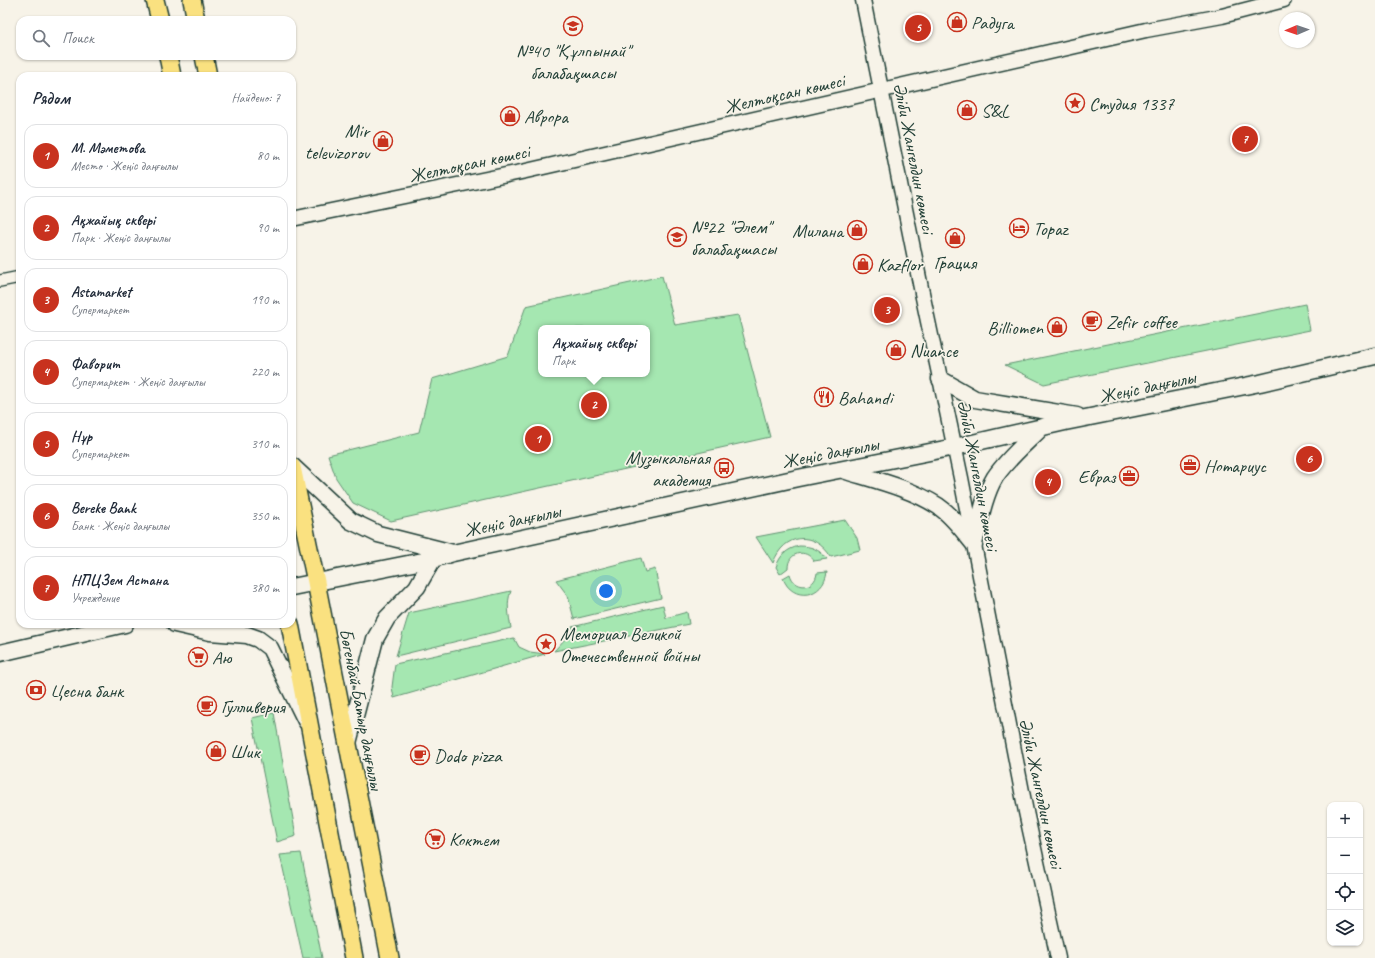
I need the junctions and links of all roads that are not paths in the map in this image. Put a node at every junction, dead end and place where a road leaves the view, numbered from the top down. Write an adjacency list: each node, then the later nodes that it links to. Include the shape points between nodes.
1 (155, 0): 5 (main road)
2 (192, 0): 6 (main road)
3 (863, 0): 11 (street, Әліби Жангелдин көшесі)
4 (1284, 0): 11 (street, Желтоқсан көшесі, via 1222,16 1146,30)
5 (159, 16)
6 (195, 16)
7 (169, 60): 9 (main road)
8 (205, 60): 10 (main road)
9 (171, 72)
10 (207, 72)
11 (882, 90): 12 (street, Желтоқсан көшесі, via 526,171); 16 (street, Әліби Жангелдин көшесі)
12 (296, 218)
13 (16, 278): 14 (street)
14 (0, 281)
15 (1375, 356): 17 (main road, Жеңіс даңғылы, via 1260,383)
16 (940, 379): 17 (main road, via 975,399); 19 (street, Әліби Жангелдин көшесі)
17 (1089, 418): 18 (main road, Жеңіс даңғылы)
18 (1042, 427): 19 (main road, Жеңіс даңғылы); 23 (main road, via 1009,459 995,478 980,517)
19 (955, 447): 20 (main road, Жеңіс даңғылы); 23 (street, Әліби Жангелдин көшесі)
20 (842, 470): 23 (main road, via 905,490 939,507); 24 (main road, Жеңіс даңғылы)
21 (296, 471): 24 (main road, via 351,521 378,534)
22 (296, 486): 26 (main road, Бөгенбай Батыр даңғылы)
23 (974, 544): 36 (street, Әліби Жангелдин көшесі, via 1024,805)
24 (453, 553): 25 (main road, Жеңіс даңғылы)
25 (433, 559): 26 (main road, Жеңіс даңғылы); 33 (main road, via 417,587 387,618 375,639)
26 (316, 582): 27 (main road, Жеңіс даңғылы); 33 (main road, Бөгенбай Батыр даңғылы)
27 (296, 585)
28 (108, 628): 31 (main road)
29 (192, 628): 32 (main road, via 247,635 270,648)
30 (291, 628): 32 (main road)
31 (0, 653)
32 (311, 732): 34 (main road)
33 (348, 743): 35 (main road, Бөгенбай Батыр даңғылы)
34 (354, 958)
35 (390, 958)
36 (1058, 958)

